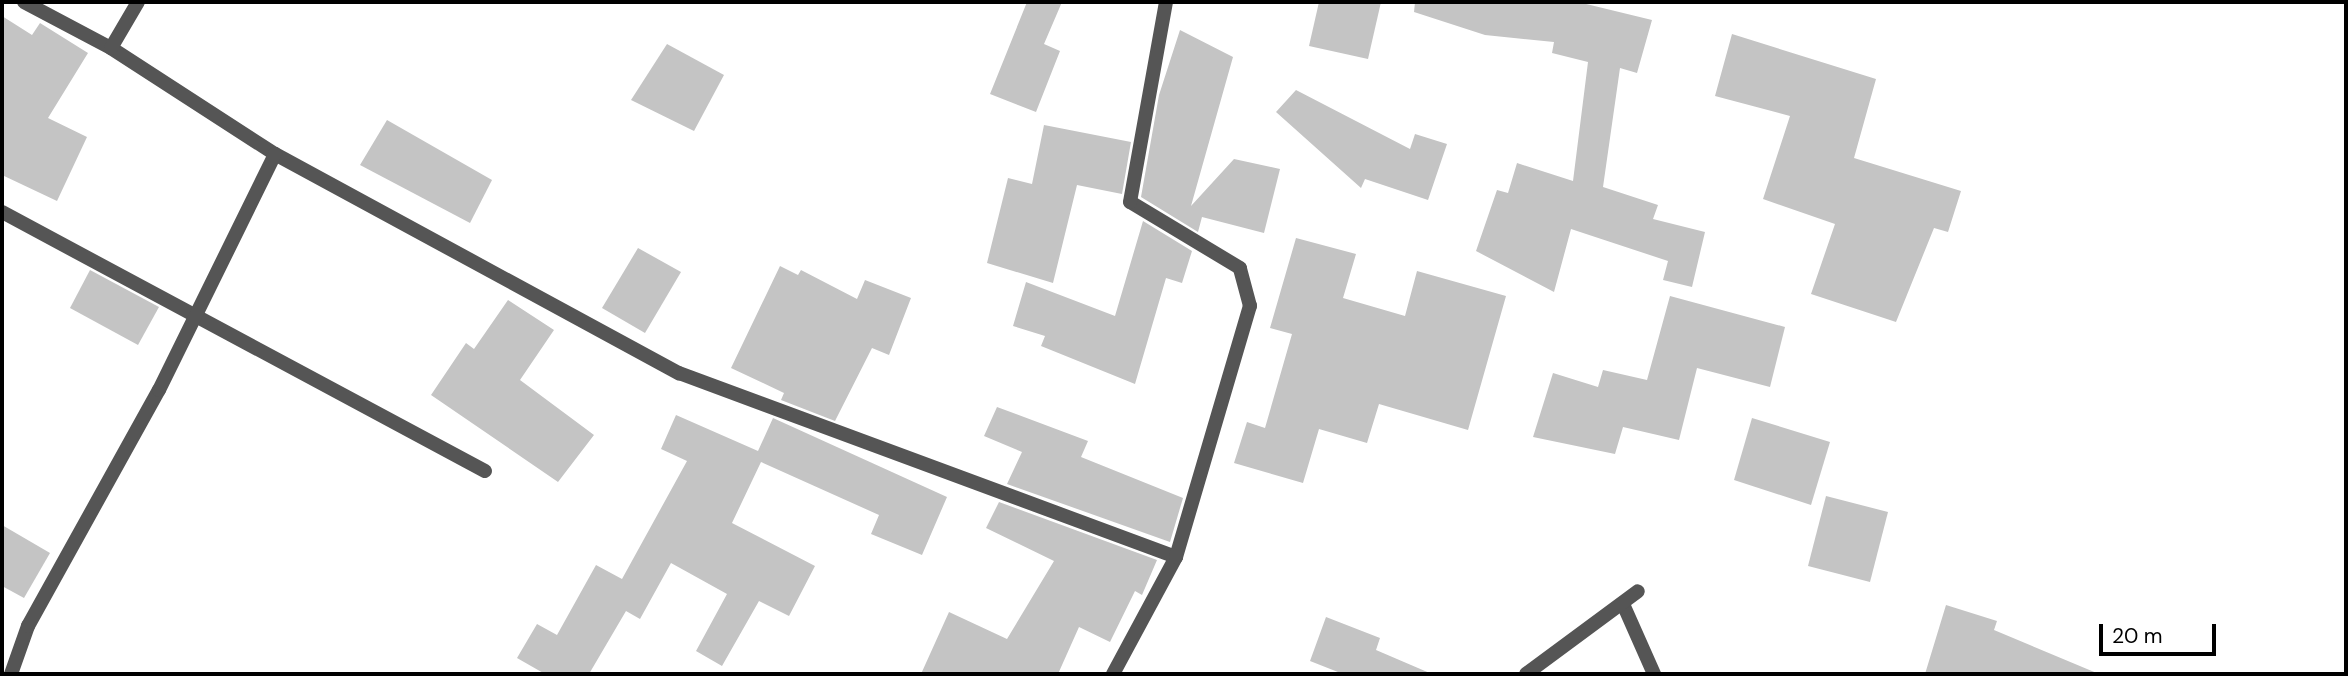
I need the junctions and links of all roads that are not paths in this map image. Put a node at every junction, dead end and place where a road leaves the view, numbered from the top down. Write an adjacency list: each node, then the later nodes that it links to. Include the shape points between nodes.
1 (24, 2): 4 (street)
2 (138, 2): 4 (street)
3 (1166, 2): 9 (street, via 1130,202 1240,268 1250,306)
4 (111, 48): 5 (street)
5 (275, 154): 7 (street); 9 (street, via 679,373)
6 (2, 212): 7 (street)
7 (194, 315): 8 (street); 12 (street, via 28,626)
8 (485, 471)
9 (1176, 557): 13 (street)
10 (1638, 591): 11 (street)
11 (1623, 604): 14 (street); 15 (street)
12 (11, 674)
13 (1113, 674)
14 (1526, 674)
15 (1654, 674)

